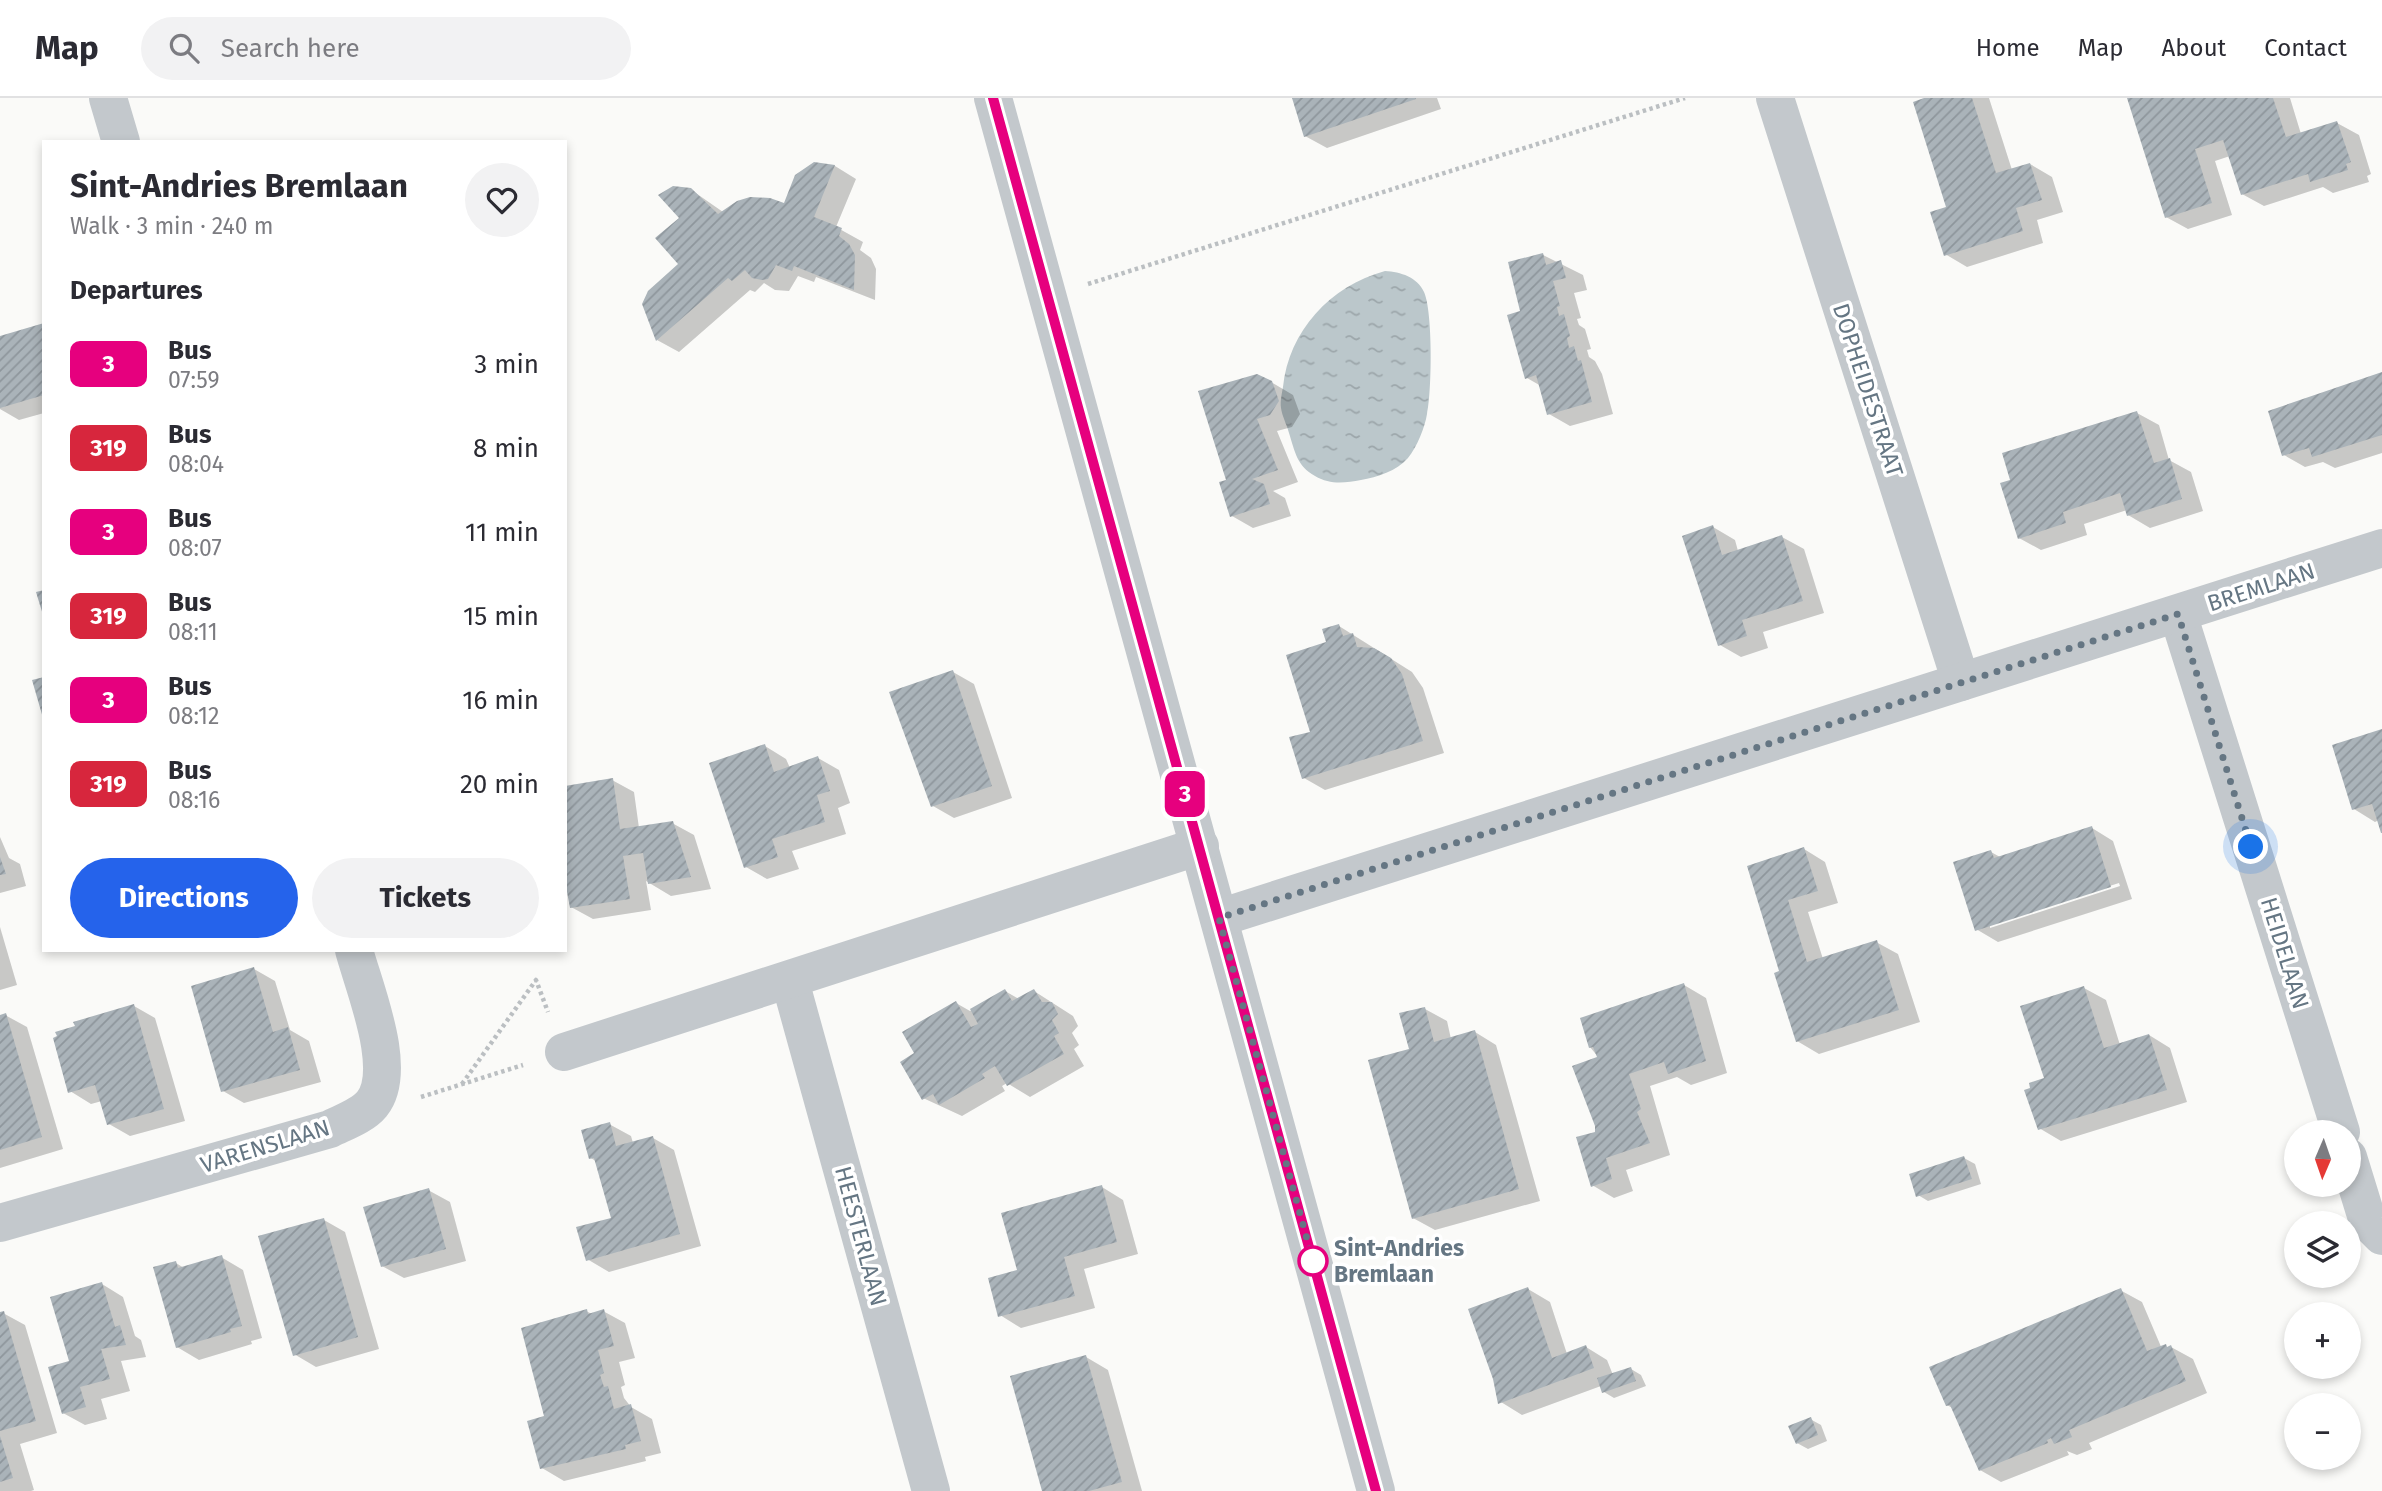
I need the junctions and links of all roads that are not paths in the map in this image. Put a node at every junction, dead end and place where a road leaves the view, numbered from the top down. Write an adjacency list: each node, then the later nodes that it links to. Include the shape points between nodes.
1 (108, 98): 4 (street)
2 (993, 98): 8 (street)
3 (1775, 98): 7 (street, DOPHEIDESTRAAT)
4 (120, 140)
5 (2382, 548): 6 (street, BREMLAAN)
6 (2178, 614): 7 (street, BREMLAAN); 13 (street, HEIDELAAN)
7 (1961, 682): 9 (street, BREMLAAN)
8 (1200, 846): 9 (street); 11 (street)
9 (1219, 918): 18 (street)
10 (355, 952): 15 (street, VARENSLAAN, via 382,1064 381,1087 372,1104 357,1116 330,1129)
11 (790, 981): 12 (street); 17 (street, HEESTERLAAN)
12 (564, 1052)
13 (2337, 1120)
14 (2360, 1197): 16 (street, via 2368,1222)
15 (0, 1223)
16 (2382, 1236)
17 (931, 1491)
18 (1376, 1491)

